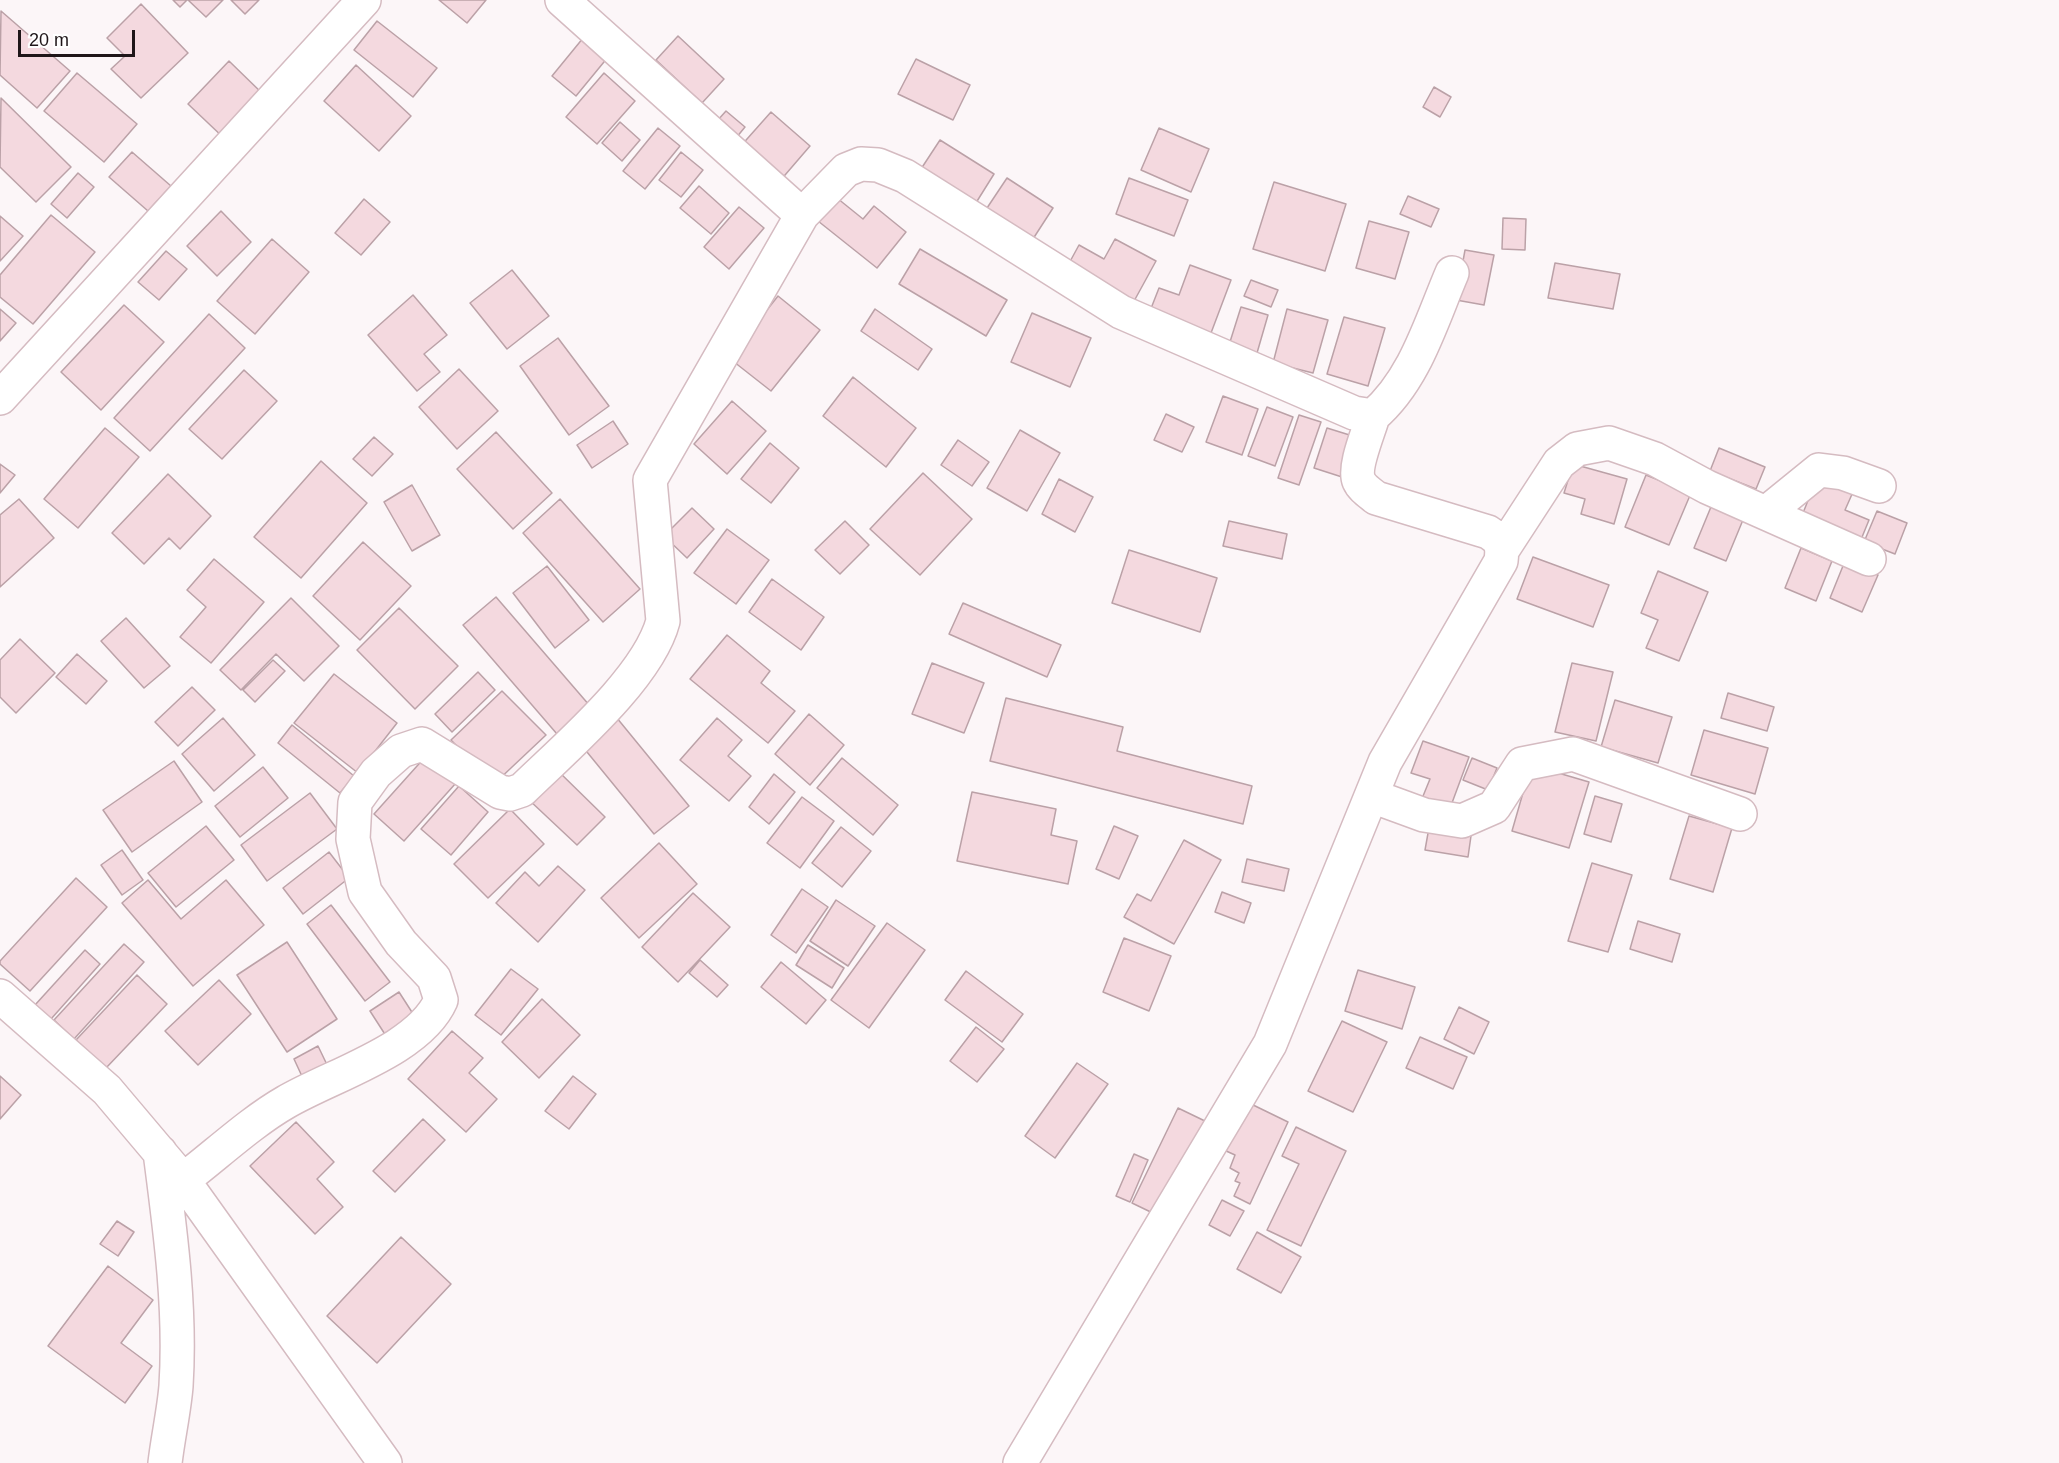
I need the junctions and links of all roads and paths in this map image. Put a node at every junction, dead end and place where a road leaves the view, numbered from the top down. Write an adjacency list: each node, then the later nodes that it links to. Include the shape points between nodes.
1 (364, 0): 5 (street)
2 (562, 0): 3 (street)
3 (802, 215): 6 (street, via 846,170 861,164 878,165 905,176 1121,312 1340,409); 15 (street, via 650,480 663,621 658,639 610,704 522,790 500,792 422,744 401,751 376,773 355,802 352,838 365,892 401,943 434,978 441,1000 436,1011 400,1043 284,1103)
4 (1452, 273): 6 (street, via 1407,378)
5 (0, 398)
6 (1373, 416): 9 (street, via 1357,470 1359,482 1367,491 1376,498 1488,532 1500,540)
7 (1879, 486): 8 (street, via 1843,473 1818,470)
8 (1766, 513): 9 (street, via 1655,459 1609,443 1590,445 1577,449 1559,463); 10 (street)
9 (1503, 549): 11 (street, via 1501,561 1385,762)
10 (1869, 559)
11 (1372, 796): 12 (street, via 1424,815 1462,821 1494,807 1522,764 1572,754); 18 (street, via 1270,1044)
12 (1740, 814)
13 (0, 996): 14 (street, via 107,1090)
14 (160, 1152): 15 (street); 16 (street, via 173,1254 176,1324 176,1386)
15 (183, 1180): 17 (street)
16 (165, 1463)
17 (385, 1463)
18 (1020, 1463)

